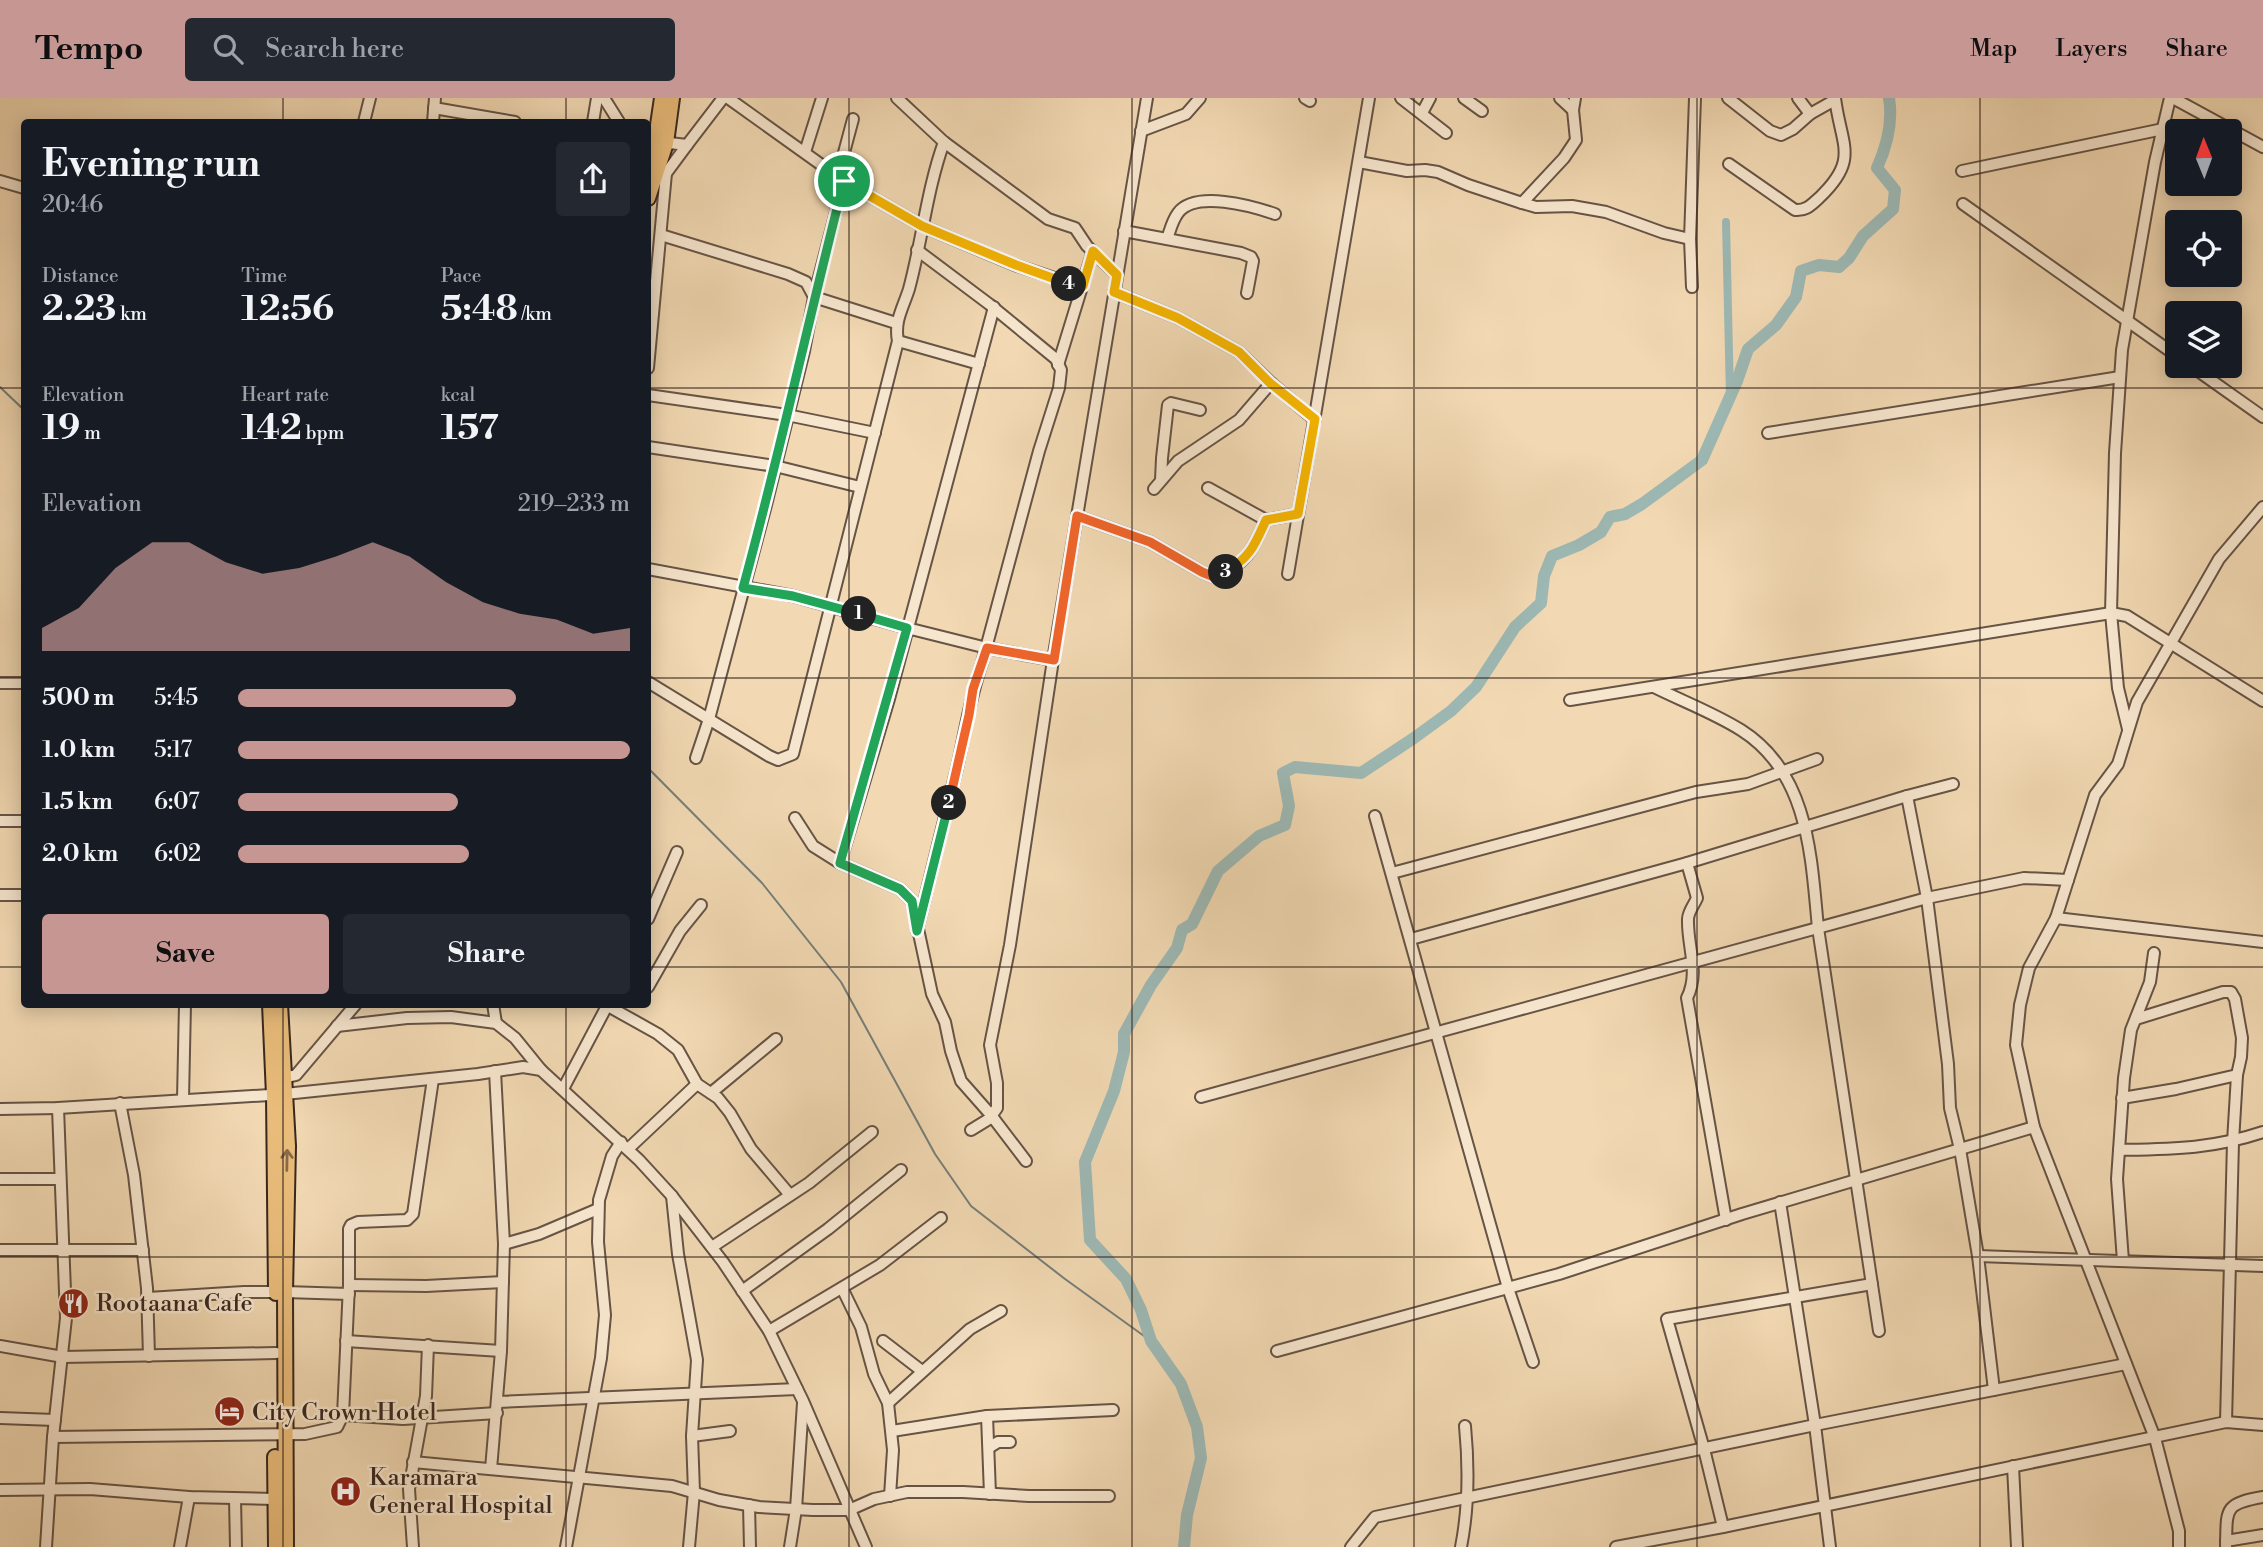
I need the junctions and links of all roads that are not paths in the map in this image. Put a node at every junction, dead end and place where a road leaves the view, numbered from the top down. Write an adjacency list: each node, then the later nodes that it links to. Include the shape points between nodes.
1 (370, 98): 28 (street)
2 (597, 98): 30 (street)
3 (604, 98): 31 (street)
4 (662, 98): 36 (main road)
5 (672, 98): 36 (main road)
6 (723, 98): 38 (street)
7 (728, 98): 40 (street)
8 (822, 98): 40 (street)
9 (897, 98): 37 (street)
10 (1147, 98): 34 (street)
11 (1200, 98): 34 (street, via 1186,114)
12 (1369, 98): 41 (street)
13 (1401, 98): 26 (street)
14 (1430, 98): 26 (street)
15 (1464, 98): 25 (street)
16 (1560, 98): 24 (street)
17 (1574, 98): 24 (street)
18 (1695, 98): 57 (street)
19 (1728, 98): 27 (street, via 1781,135)
20 (1798, 98): 27 (street)
21 (2171, 98): 33 (street); 39 (street)
22 (1835, 99): 27 (street); 42 (street, via 1846,156 1832,185 1810,207 1795,210)
23 (435, 103): 29 (street)
24 (1573, 110): 50 (street, via 1576,140)
25 (1482, 111)
26 (1422, 113): 35 (street)
27 (1810, 114)
28 (365, 119)
29 (502, 119)
30 (594, 119)
31 (617, 119)
32 (853, 119): 46 (street)
33 (2162, 129): 43 (street); 67 (street)
34 (1141, 131): 54 (street)
35 (1446, 133)
36 (656, 142): 38 (street); 45 (main road)
37 (944, 142): 53 (street); 59 (street, via 1048,219 1075,228)
38 (687, 145): 44 (street)
39 (2263, 147)
40 (805, 152): 46 (street)
41 (1359, 162): 50 (street, via 1438,172); 81 (street)
42 (1729, 164)
43 (1962, 171)
44 (666, 173): 49 (street); 55 (street)
45 (651, 176)
46 (841, 178): 53 (street); 65 (street)
47 (0, 181): 48 (street)
48 (21, 187)
49 (651, 193)
50 (1522, 203): 57 (street, via 1606,212)
51 (1962, 204): 67 (street)
52 (1275, 214): 56 (street, via 1201,201 1179,211)
53 (922, 226): 58 (street); 61 (street)
54 (1124, 231): 56 (street); 60 (street)
55 (661, 235): 65 (street, via 788,274 806,282); 69 (street)
56 (1167, 239): 64 (street, via 1251,257)
57 (1690, 239): 62 (street)
58 (917, 250): 66 (street); 68 (street)
59 (1093, 251): 60 (street); 61 (street)
60 (1117, 275): 63 (street)
61 (1081, 287): 73 (street)
62 (1692, 287)
63 (1114, 292): 76 (street, via 1178,318 1239,352); 90 (street)
64 (1247, 293)
65 (814, 297): 68 (street); 79 (street)
66 (994, 307): 72 (street); 73 (street)
67 (2127, 321): 71 (street); 74 (street)
68 (896, 323): 70 (street)
69 (651, 337)
70 (898, 341): 72 (street); 82 (street)
71 (2165, 348)
72 (979, 364): 97 (street)
73 (1058, 365): 99 (street, via 1059,387)
74 (2120, 377): 83 (street); 96 (street)
75 (2208, 378): 80 (street)
76 (1270, 383): 78 (street, via 1239,420 1178,461 1157,484 1168,405); 81 (street)
77 (651, 396): 79 (street)
78 (1200, 410)
79 (787, 415): 82 (street); 85 (street)
80 (2263, 416)
81 (1315, 419): 89 (street)
82 (875, 433): 86 (street)
83 (1768, 433)
84 (651, 447): 85 (street)
85 (775, 466): 86 (street); 94 (street)
86 (860, 487): 95 (street)
87 (1208, 488): 91 (street)
88 (2263, 507): 98 (street, via 2219,559)
89 (1298, 514): 91 (street); 93 (street)
90 (1077, 516): 91 (street, via 1150,542 1214,577 1245,560); 100 (street)
91 (1266, 520)
92 (651, 570): 94 (street)
93 (1288, 574)
94 (743, 588): 95 (street); 107 (street)
95 (831, 605): 97 (street); 107 (street, via 793,754 778,760)
96 (2111, 613): 98 (street, via 2127,616); 104 (street); 108 (street, via 2118,688)
97 (907, 628): 99 (street); 120 (street)
98 (2171, 643): 106 (street); 108 (street, via 2137,702)
99 (987, 648): 100 (street); 131 (street, via 973,689)
100 (1054, 660): 163 (street, via 990,1045 997,1083 996,1108)
101 (0, 683): 102 (street)
102 (21, 683)
103 (651, 684): 107 (street)
104 (1654, 687): 105 (street); 111 (street, via 1741,730)
105 (1570, 700)
106 (2263, 701)
107 (709, 719): 109 (street)
108 (2128, 729): 123 (street, via 2118,764 2095,795)
109 (696, 758)
110 (1817, 759): 111 (street)
111 (1784, 771): 118 (street); 122 (street)
112 (1953, 785): 113 (street)
113 (1907, 796): 118 (street); 126 (street)
114 (1375, 816): 122 (street)
115 (795, 818): 120 (street, via 813,846)
116 (0, 821): 117 (street)
117 (21, 821)
118 (1805, 826): 121 (street); 130 (street)
119 (677, 852): 128 (street)
120 (840, 863): 131 (street, via 900,889 912,901)
121 (1687, 863): 132 (street); 135 (street, via 1697,898 1688,917)
122 (1392, 873): 132 (street)
123 (2068, 880): 126 (street, via 2024,878); 129 (street)
124 (0, 895): 125 (street)
125 (21, 895)
126 (1927, 898): 130 (street); 170 (street, via 1950,1108)
127 (701, 905): 136 (street)
128 (651, 912)
129 (2056, 918): 133 (street); 164 (street, via 2029,968 2020,1005 2016,1045)
130 (1818, 928): 135 (street); 176 (street)
131 (917, 931): 163 (street, via 961,1081)
132 (1411, 939): 147 (street)
133 (2263, 942)
134 (2154, 953): 144 (street, via 2150,982)
135 (1694, 962): 147 (street); 182 (street, via 1687,998)
136 (651, 982)
137 (185, 1008): 159 (street)
138 (270, 1008): 154 (main road)
139 (280, 1008): 154 (main road)
140 (353, 1008): 146 (street)
141 (494, 1008): 145 (street)
142 (606, 1008): 155 (street)
143 (613, 1008): 153 (street, via 678,1050)
144 (2136, 1019): 151 (street, via 2231,992 2242,1038); 158 (street)
145 (496, 1023): 146 (street, via 451,1017); 149 (street)
146 (337, 1026): 154 (street, via 296,1075)
147 (1436, 1032): 157 (street); 195 (street)
148 (776, 1039): 156 (street)
149 (541, 1070): 150 (street); 155 (street)
150 (495, 1071): 152 (street); 183 (street)
151 (2237, 1075): 158 (street); 168 (street)
152 (433, 1079): 154 (street); 196 (street, via 413,1214 407,1220 351,1225)
153 (697, 1084): 156 (street); 169 (street)
154 (279, 1087): 159 (street); 199 (main road)
155 (563, 1089): 169 (street)
156 (711, 1093): 177 (street)
157 (1201, 1097)
158 (2122, 1098): 171 (street)
159 (183, 1099): 160 (street)
160 (120, 1103): 161 (street); 186 (street)
161 (58, 1108): 162 (street); 175 (street)
162 (0, 1109)
163 (991, 1115): 165 (street); 172 (street)
164 (2034, 1127): 170 (street); 189 (street)
165 (971, 1129)
166 (872, 1132): 177 (street)
167 (2263, 1132): 168 (street)
168 (2233, 1142): 171 (street); 191 (street)
169 (624, 1145): 178 (street); 180 (street, via 612,1156)
170 (1960, 1149): 176 (street); 188 (street)
171 (2119, 1150): 190 (street)
172 (1026, 1161)
173 (901, 1170): 198 (street)
174 (0, 1179): 175 (street)
175 (60, 1179): 187 (street)
176 (1857, 1179): 179 (street); 194 (street)
177 (790, 1195): 184 (street)
178 (672, 1196): 184 (street); 219 (street, via 697,1360)
179 (1780, 1202): 182 (street); 200 (street)
180 (598, 1209): 183 (street); 220 (street, via 605,1315)
181 (941, 1218): 197 (street)
182 (1726, 1220): 195 (street)
183 (504, 1244): 193 (street)
184 (712, 1247): 198 (street)
185 (0, 1250): 187 (street)
186 (143, 1250): 187 (street); 201 (street)
187 (64, 1251): 213 (street)
188 (1978, 1255): 189 (street); 218 (street)
189 (2085, 1260): 190 (street); 215 (street)
190 (2123, 1261): 191 (street)
191 (2231, 1265): 192 (street); 230 (street)
192 (2263, 1266)
193 (503, 1282): 196 (street); 209 (street)
194 (1872, 1284): 200 (street); 204 (street)
195 (1508, 1288): 210 (street); 214 (street)
196 (349, 1289): 199 (street); 206 (street)
197 (842, 1289): 203 (street); 222 (street)
198 (742, 1291): 203 (street)
199 (280, 1292): 201 (street); 211 (main road); 236 (main road)
200 (1795, 1297): 231 (street); 242 (street, via 1667,1320)
201 (148, 1298): 212 (street)
202 (1001, 1311): 216 (street, via 970,1329)
203 (769, 1331): 217 (street)
204 (1879, 1331)
205 (883, 1340): 216 (street)
206 (346, 1341): 207 (street); 225 (street)
207 (428, 1345): 209 (street); 228 (street)
208 (0, 1346): 213 (street)
209 (501, 1351): 223 (street)
210 (1277, 1351)
211 (276, 1353): 212 (street); 236 (main road)
212 (149, 1356): 213 (street)
213 (63, 1357): 229 (street)
214 (1533, 1362)
215 (2126, 1364): 218 (street); 239 (street)
216 (922, 1371): 222 (street)
217 (797, 1389): 219 (street); 221 (street)
218 (1994, 1390): 231 (street)
219 (694, 1393): 220 (street); 237 (street)
220 (592, 1396): 223 (street); 246 (street)
221 (803, 1401): 260 (street); 261 (street)
222 (888, 1403): 235 (street)
223 (497, 1407): 228 (street); 245 (street)
224 (1113, 1410): 226 (street)
225 (343, 1415): 228 (street); 236 (street, via 337,1427 325,1431)
226 (987, 1416): 235 (street); 241 (street)
227 (0, 1418): 229 (street)
228 (421, 1418): 243 (street)
229 (55, 1420): 238 (street)
230 (2226, 1422): 232 (street); 239 (street)
231 (1815, 1425): 242 (street); 258 (street)
232 (2263, 1425)
233 (1465, 1426): 255 (street)
234 (730, 1431): 237 (street)
235 (892, 1431): 251 (street)
236 (280, 1434): 238 (street); 257 (main road); 269 (main road)
237 (691, 1436): 249 (street)
238 (53, 1437): 247 (street)
239 (2155, 1438): 244 (street); 281 (street)
240 (1010, 1442): 241 (street)
241 (990, 1447): 250 (street)
242 (1704, 1449): 255 (street); 262 (street)
243 (413, 1462): 245 (street); 270 (street, via 409,1489)
244 (2013, 1466): 258 (street); 280 (street)
245 (491, 1469): 246 (street)
246 (578, 1478): 249 (street); 271 (street)
247 (50, 1488): 248 (street); 253 (street); 265 (street)
248 (0, 1490)
249 (694, 1492): 259 (street); 272 (street)
250 (990, 1494): 251 (street, via 907,1492); 252 (street)
251 (890, 1496): 261 (street)
252 (1109, 1496)
253 (189, 1497): 256 (street); 266 (street)
254 (2263, 1497): 264 (street, via 2232,1507)
255 (1468, 1498): 276 (street, via 1375,1517); 277 (street)
256 (235, 1499): 257 (street); 267 (street)
257 (275, 1499): 268 (main road)
258 (1826, 1504): 262 (street); 279 (street)
259 (749, 1505): 260 (street); 273 (street)
260 (796, 1509): 261 (street); 274 (street)
261 (849, 1510): 275 (street)
262 (1723, 1527): 278 (street)
263 (2263, 1535): 264 (street)
264 (2226, 1544)
265 (46, 1547)
266 (180, 1547)
267 (236, 1547)
268 (275, 1547)
269 (286, 1547)
270 (413, 1547)
271 (566, 1547)
272 (689, 1547)
273 (750, 1547)
274 (790, 1547)
275 (866, 1547)
276 (1351, 1547)
277 (1461, 1547)
278 (1616, 1547)
279 (1830, 1547)
280 (2017, 1547)
281 (2179, 1547)

